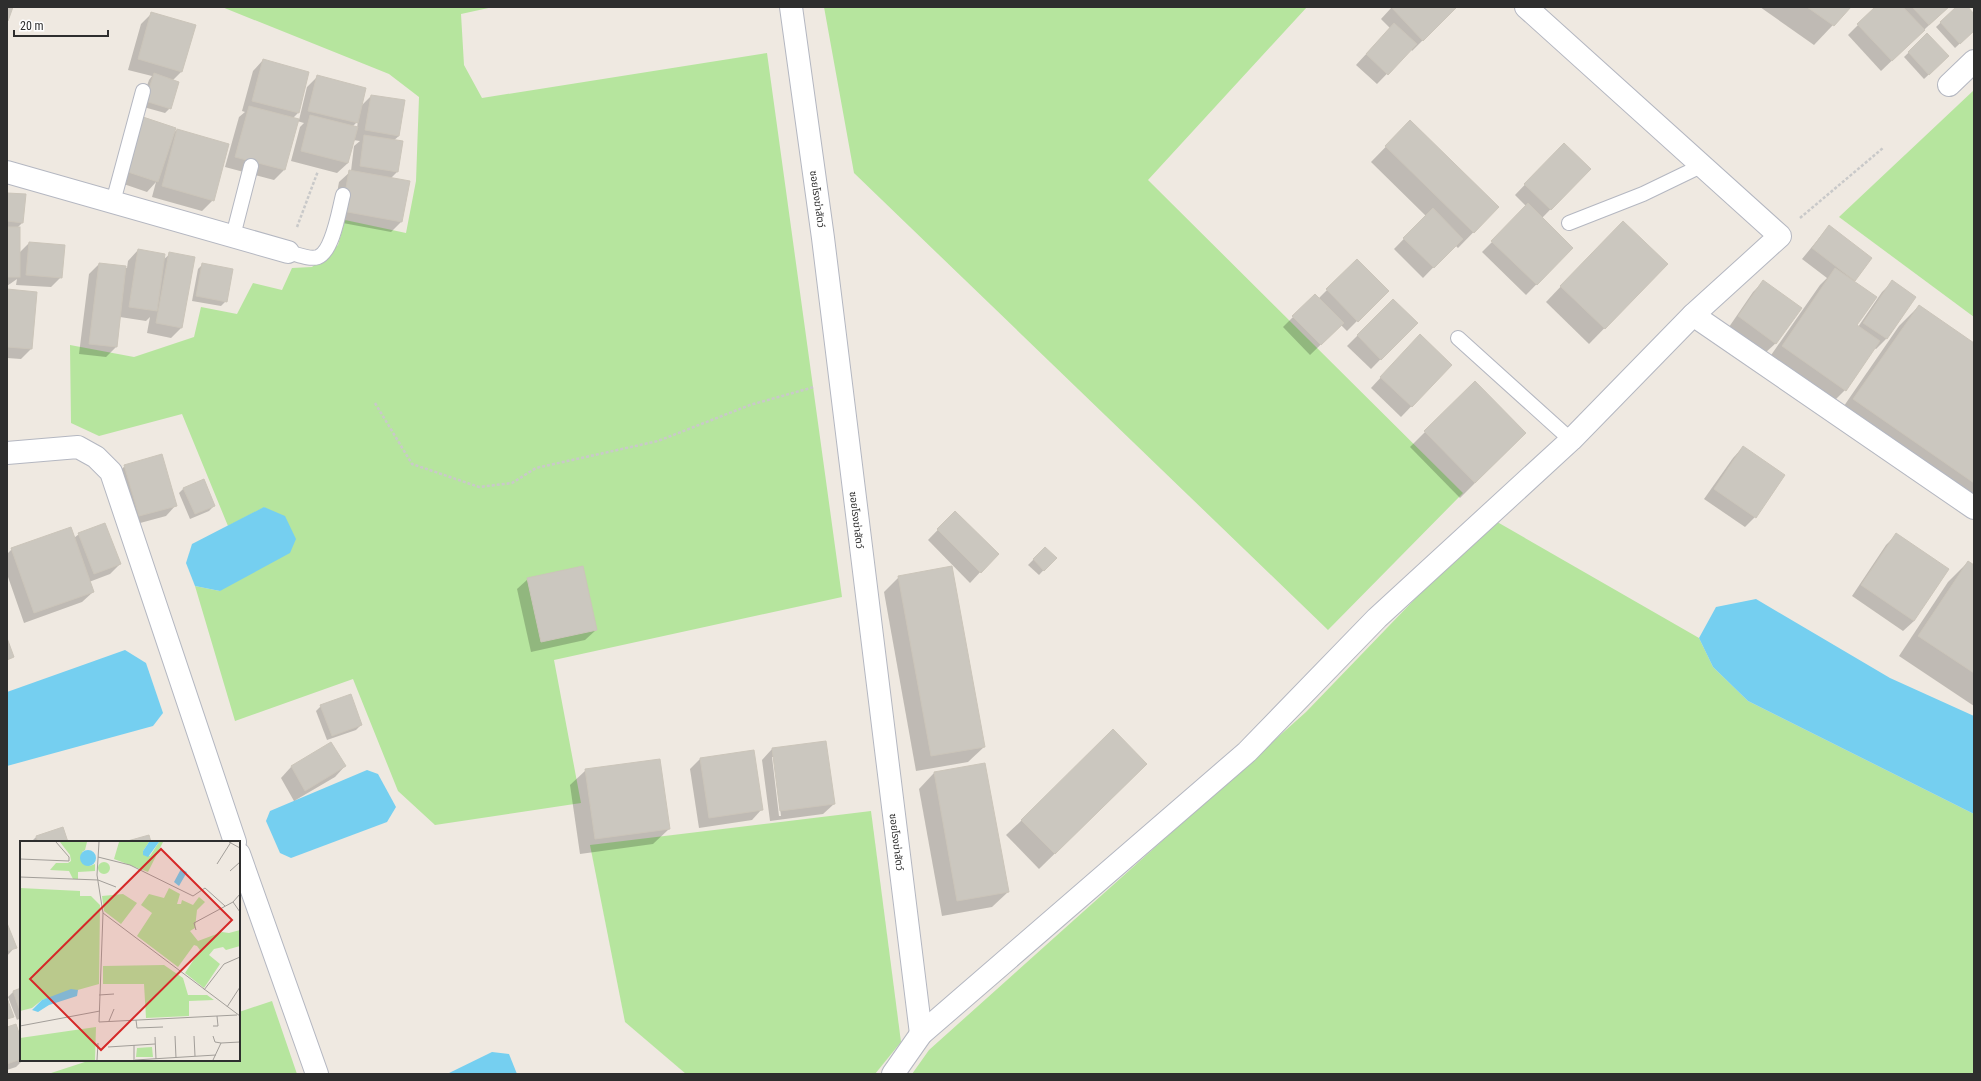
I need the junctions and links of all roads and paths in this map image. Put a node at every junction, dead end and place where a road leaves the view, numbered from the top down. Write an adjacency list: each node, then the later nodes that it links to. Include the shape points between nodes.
1 (791, 7): 19 (street, ซอยโรงฆ่าสัตว์)
2 (1526, 7): 8 (street)
3 (1974, 61): 4 (street)
4 (1949, 85)
5 (143, 91): 12 (lane)
6 (1882, 148): 15 (path)
7 (251, 166): 14 (lane)
8 (1701, 166): 13 (lane, via 1650,192); 15 (street)
9 (318, 171): 16 (path)
10 (7, 172): 12 (street)
11 (342, 195): 16 (lane, via 329,249 319,257 311,258)
12 (113, 202): 14 (street)
13 (1569, 223)
14 (233, 236): 16 (street)
15 (1780, 236): 17 (street)
16 (288, 252)
17 (1693, 315): 21 (street); 23 (street)
18 (1458, 338): 21 (lane)
19 (840, 380): 20 (path, via 750,405 658,441 536,468 512,483 479,487 412,464); 26 (street, ซอยโรงฆ่าสัตว์)
20 (375, 403)
21 (1571, 440): 26 (street, via 1377,618 1246,752)
22 (7, 454): 24 (street, via 78,447 96,457 111,472)
23 (1974, 508)
24 (235, 841)
25 (240, 857): 27 (street)
26 (921, 1034): 28 (street)
27 (317, 1074)
28 (893, 1074)

